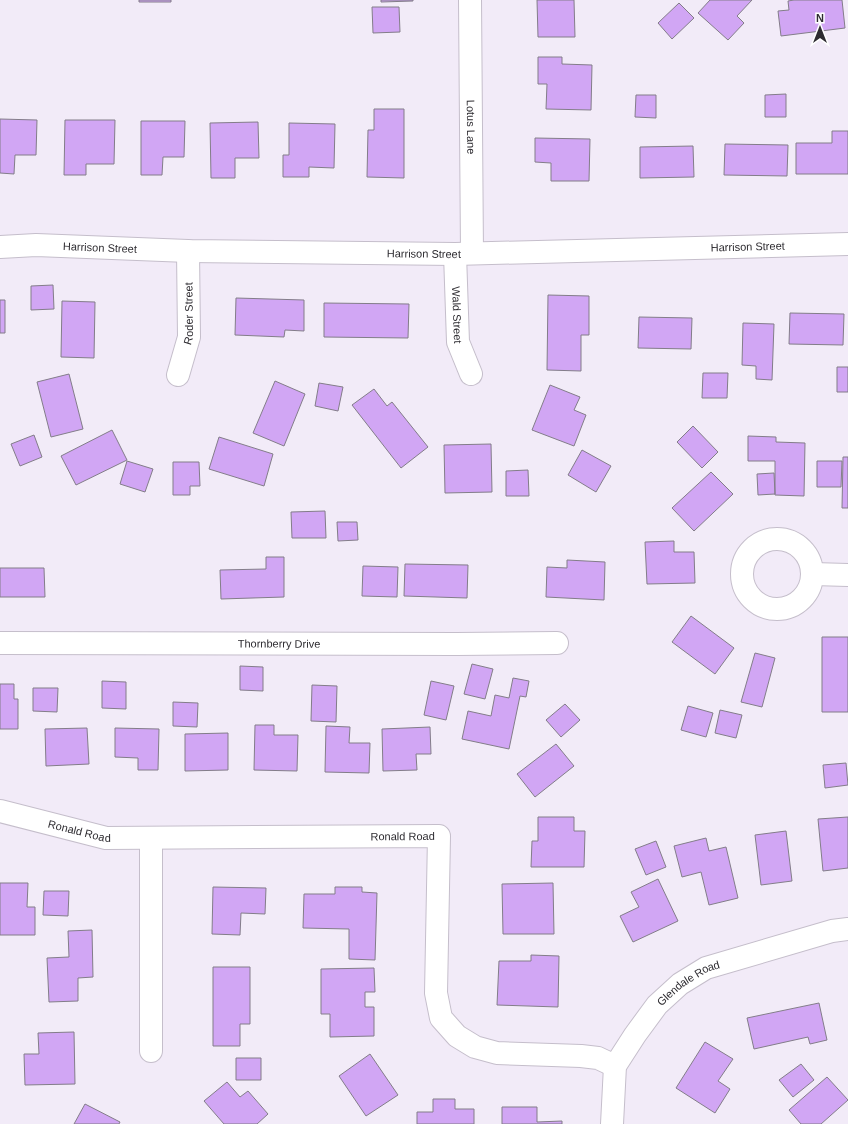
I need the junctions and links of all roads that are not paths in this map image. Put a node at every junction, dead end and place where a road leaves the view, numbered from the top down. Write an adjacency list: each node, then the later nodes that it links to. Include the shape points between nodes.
1 (470, 0): 5 (street, Lotus Lane)
2 (848, 244): 5 (street, Harrison Street)
3 (0, 247): 4 (street, Harrison Street, via 36,245)
4 (188, 251): 5 (street, Harrison Street); 7 (street, Roder Street, via 189,337)
5 (463, 253): 6 (street, Wald Street, via 458,342)
6 (471, 374)
7 (178, 375)
8 (813, 574): 9 (street)
9 (848, 575)
10 (0, 643): 11 (street, Thornberry Drive)
11 (557, 643)
12 (0, 810): 13 (street, Ronald Road, via 106,838)
13 (151, 838): 15 (street); 16 (street, Ronald Road, via 439,836 436,993 441,1018 457,1036 475,1047 497,1053 598,1058)
14 (848, 929): 16 (street, Glendale Road, via 706,968 680,984 657,1005)
15 (151, 1051)
16 (615, 1066): 17 (street, Glendale Road)
17 (612, 1124)

